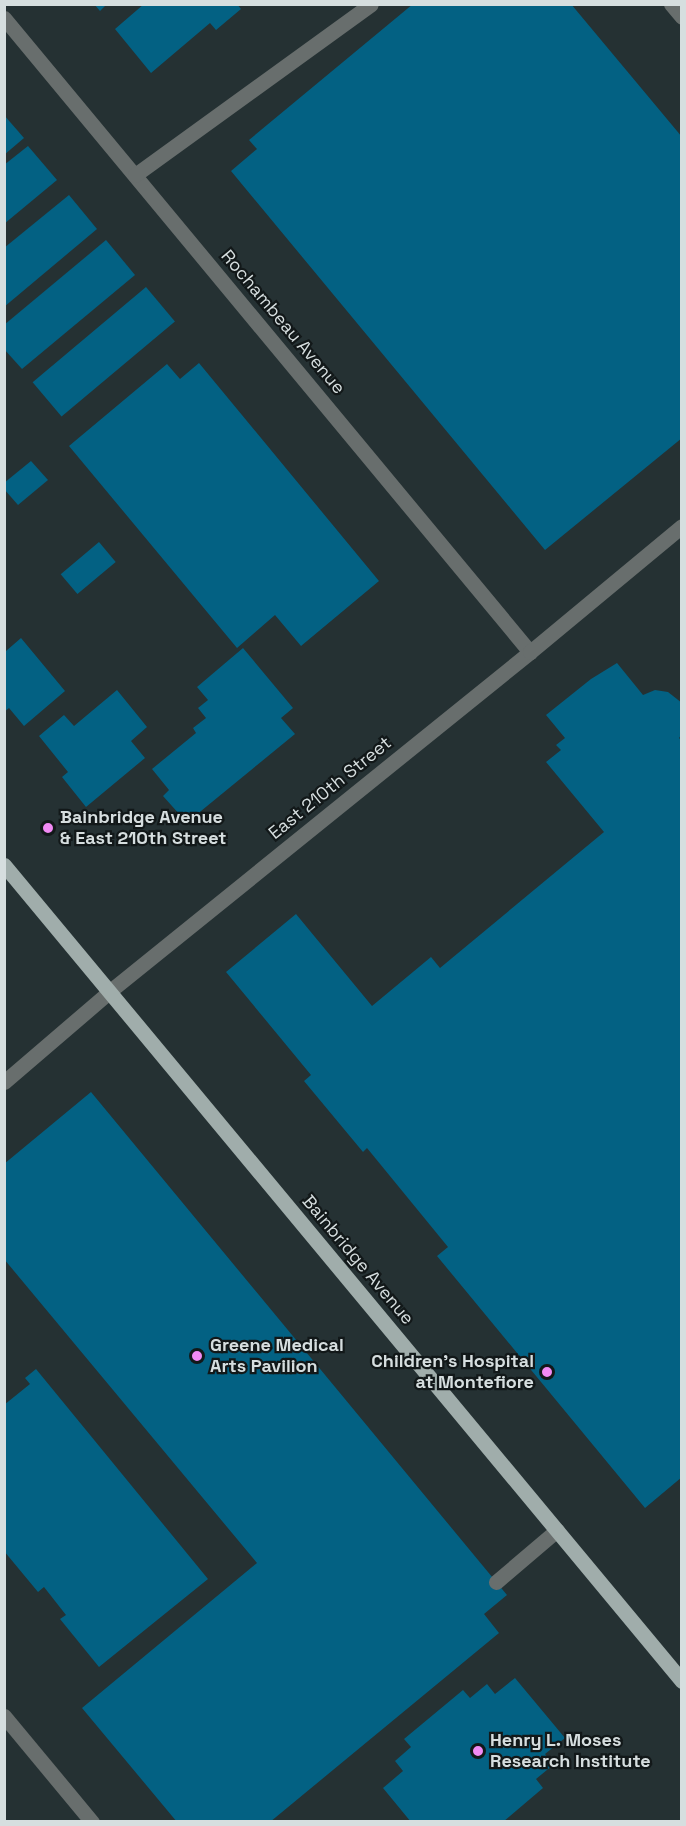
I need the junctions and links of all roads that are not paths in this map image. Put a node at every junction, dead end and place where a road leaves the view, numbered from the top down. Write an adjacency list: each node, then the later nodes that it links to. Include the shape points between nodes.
1 (371, 4): 5 (street)
2 (671, 4): 3 (street)
3 (681, 17)
4 (4, 18): 5 (street, Rochambeau Avenue)
5 (135, 175): 7 (street, Rochambeau Avenue)
6 (681, 526): 7 (street, East 210th Street)
7 (530, 652): 9 (street, East 210th Street)
8 (4, 865): 9 (main road, Bainbridge Avenue)
9 (110, 991): 10 (street, East 210th Street); 11 (main road, Bainbridge Avenue)
10 (4, 1082)
11 (557, 1530): 12 (street); 13 (main road, Bainbridge Avenue)
12 (496, 1582)
13 (681, 1681)
14 (4, 1716): 15 (street)
15 (92, 1821)

